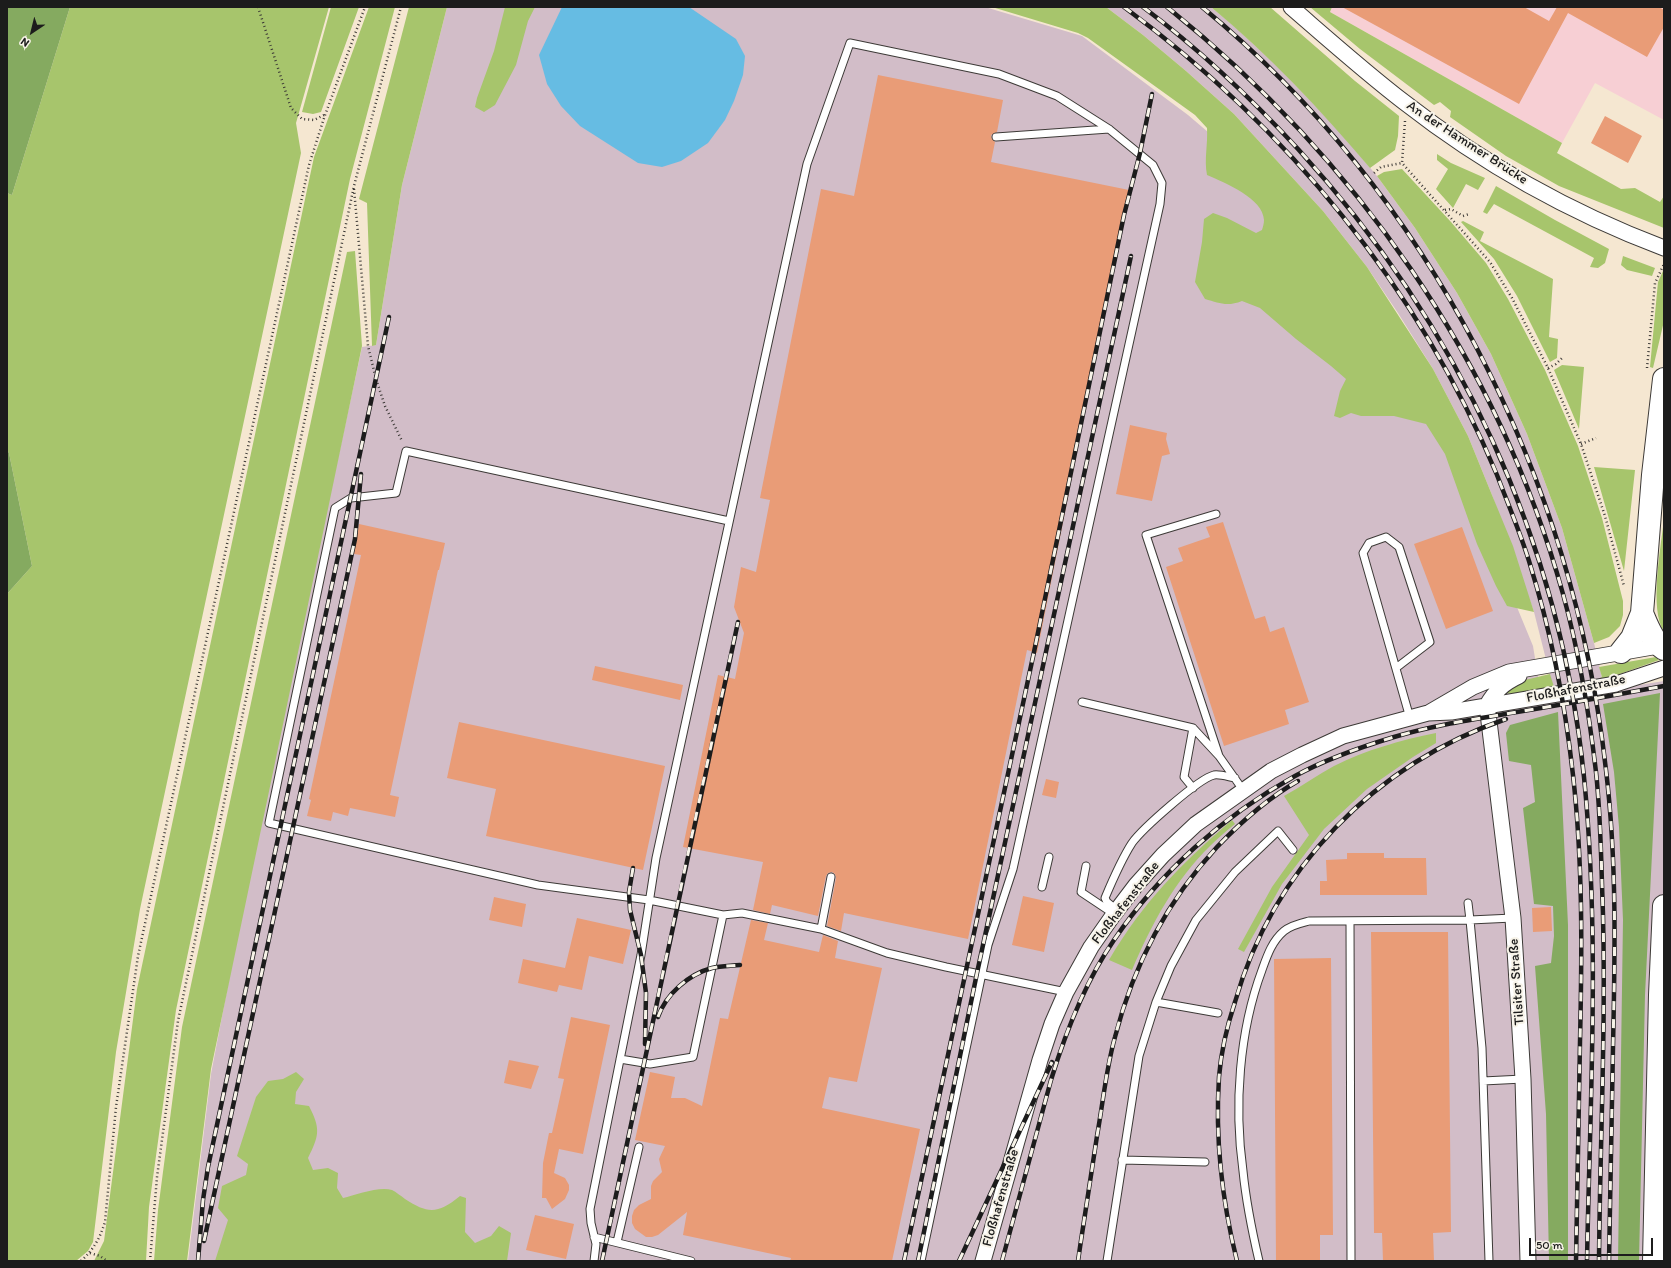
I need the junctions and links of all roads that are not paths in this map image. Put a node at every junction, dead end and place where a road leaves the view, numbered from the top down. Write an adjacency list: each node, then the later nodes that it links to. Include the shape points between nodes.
1 (1291, 7): 4 (street, An der Hammer Brücke, via 1408,105 1455,139 1551,197 1617,230)
2 (1109, 129): 3 (lane); 7 (lane, via 1057,96 999,74 850,43 807,164); 36 (lane, via 1153,165 1162,183 1160,204 1013,869 988,945)
3 (996, 137)
4 (1664, 248)
5 (1664, 379): 8 (main road)
6 (1216, 514): 19 (lane, via 1146,535)
7 (729, 521): 27 (lane); 27 (lane, via 406,451 396,493 351,498 335,508 269,823 538,885)
8 (1642, 613): 9 (main road); 10 (main road, via 1632,638)
9 (1662, 647): 10 (street, Floßhafenstraße)
10 (1621, 652): 11 (street, Floßhafenstraße)
11 (1544, 666): 15 (street, Floßhafenstraße, via 1508,681 1495,692); 16 (street, Floßhafenstraße, via 1509,672 1486,680)
12 (1396, 668): 12 (lane, via 1363,553 1369,543 1386,537 1399,547 1430,642); 17 (lane)
13 (1664, 668): 15 (street, Floßhafenstraße, via 1616,684)
14 (1082, 702): 18 (lane)
15 (1487, 705): 16 (street, Floßhafenstraße, via 1451,712); 32 (street, Tilsiter Straße)
16 (1428, 713): 17 (street, Floßhafenstraße)
17 (1410, 718): 20 (street, Floßhafenstraße, via 1343,736)
18 (1193, 728): 19 (lane); 21 (lane, via 1184,777)
19 (1219, 756): 20 (lane)
20 (1239, 784): 21 (lane, via 1214,775); 30 (street, Floßhafenstraße, via 1163,855)
21 (1193, 788): 30 (lane, via 1133,841 1122,858 1105,898)
22 (1293, 850): 38 (lane, via 1278,831 1235,872 1196,920 1171,966)
23 (1049, 857): 26 (lane)
24 (1086, 866): 30 (lane, via 1081,892)
25 (831, 877): 35 (lane)
26 (1042, 887)
27 (649, 900): 31 (lane); 40 (lane)
28 (1468, 903): 33 (lane)
29 (1664, 906): 57 (main road)
30 (1116, 912): 37 (street, Floßhafenstraße, via 1091,947)
31 (722, 915): 35 (lane, via 742,913); 40 (lane, via 694,1058 650,1064)
32 (1513, 918): 33 (lane); 41 (street, Tilsiter Straße)
33 (1470, 920): 34 (lane); 42 (lane)
34 (1350, 921): 53 (lane, via 1310,921 1285,930 1268,952 1254,992 1243,1048 1239,1112 1242,1170); 54 (lane)
35 (820, 929): 36 (lane, via 887,953)
36 (982, 974): 37 (lane); 50 (lane)
37 (1066, 992): 51 (street, Floßhafenstraße, via 1040,1060)
38 (1156, 1002): 39 (lane); 44 (lane, via 1139,1056)
39 (1218, 1013)
40 (620, 1059): 46 (lane, via 590,1209)
41 (1523, 1079): 42 (lane); 56 (street, Tilsiter Straße)
42 (1483, 1081): 55 (lane)
43 (639, 1147): 47 (lane)
44 (1122, 1160): 45 (lane); 52 (lane)
45 (1205, 1162)
46 (594, 1237): 47 (lane); 48 (lane)
47 (618, 1242): 49 (lane)
48 (594, 1261)
49 (691, 1261)
50 (921, 1261)
51 (983, 1261)
52 (1107, 1261)
53 (1259, 1261)
54 (1351, 1261)
55 (1489, 1261)
56 (1528, 1261)
57 (1654, 1261)

